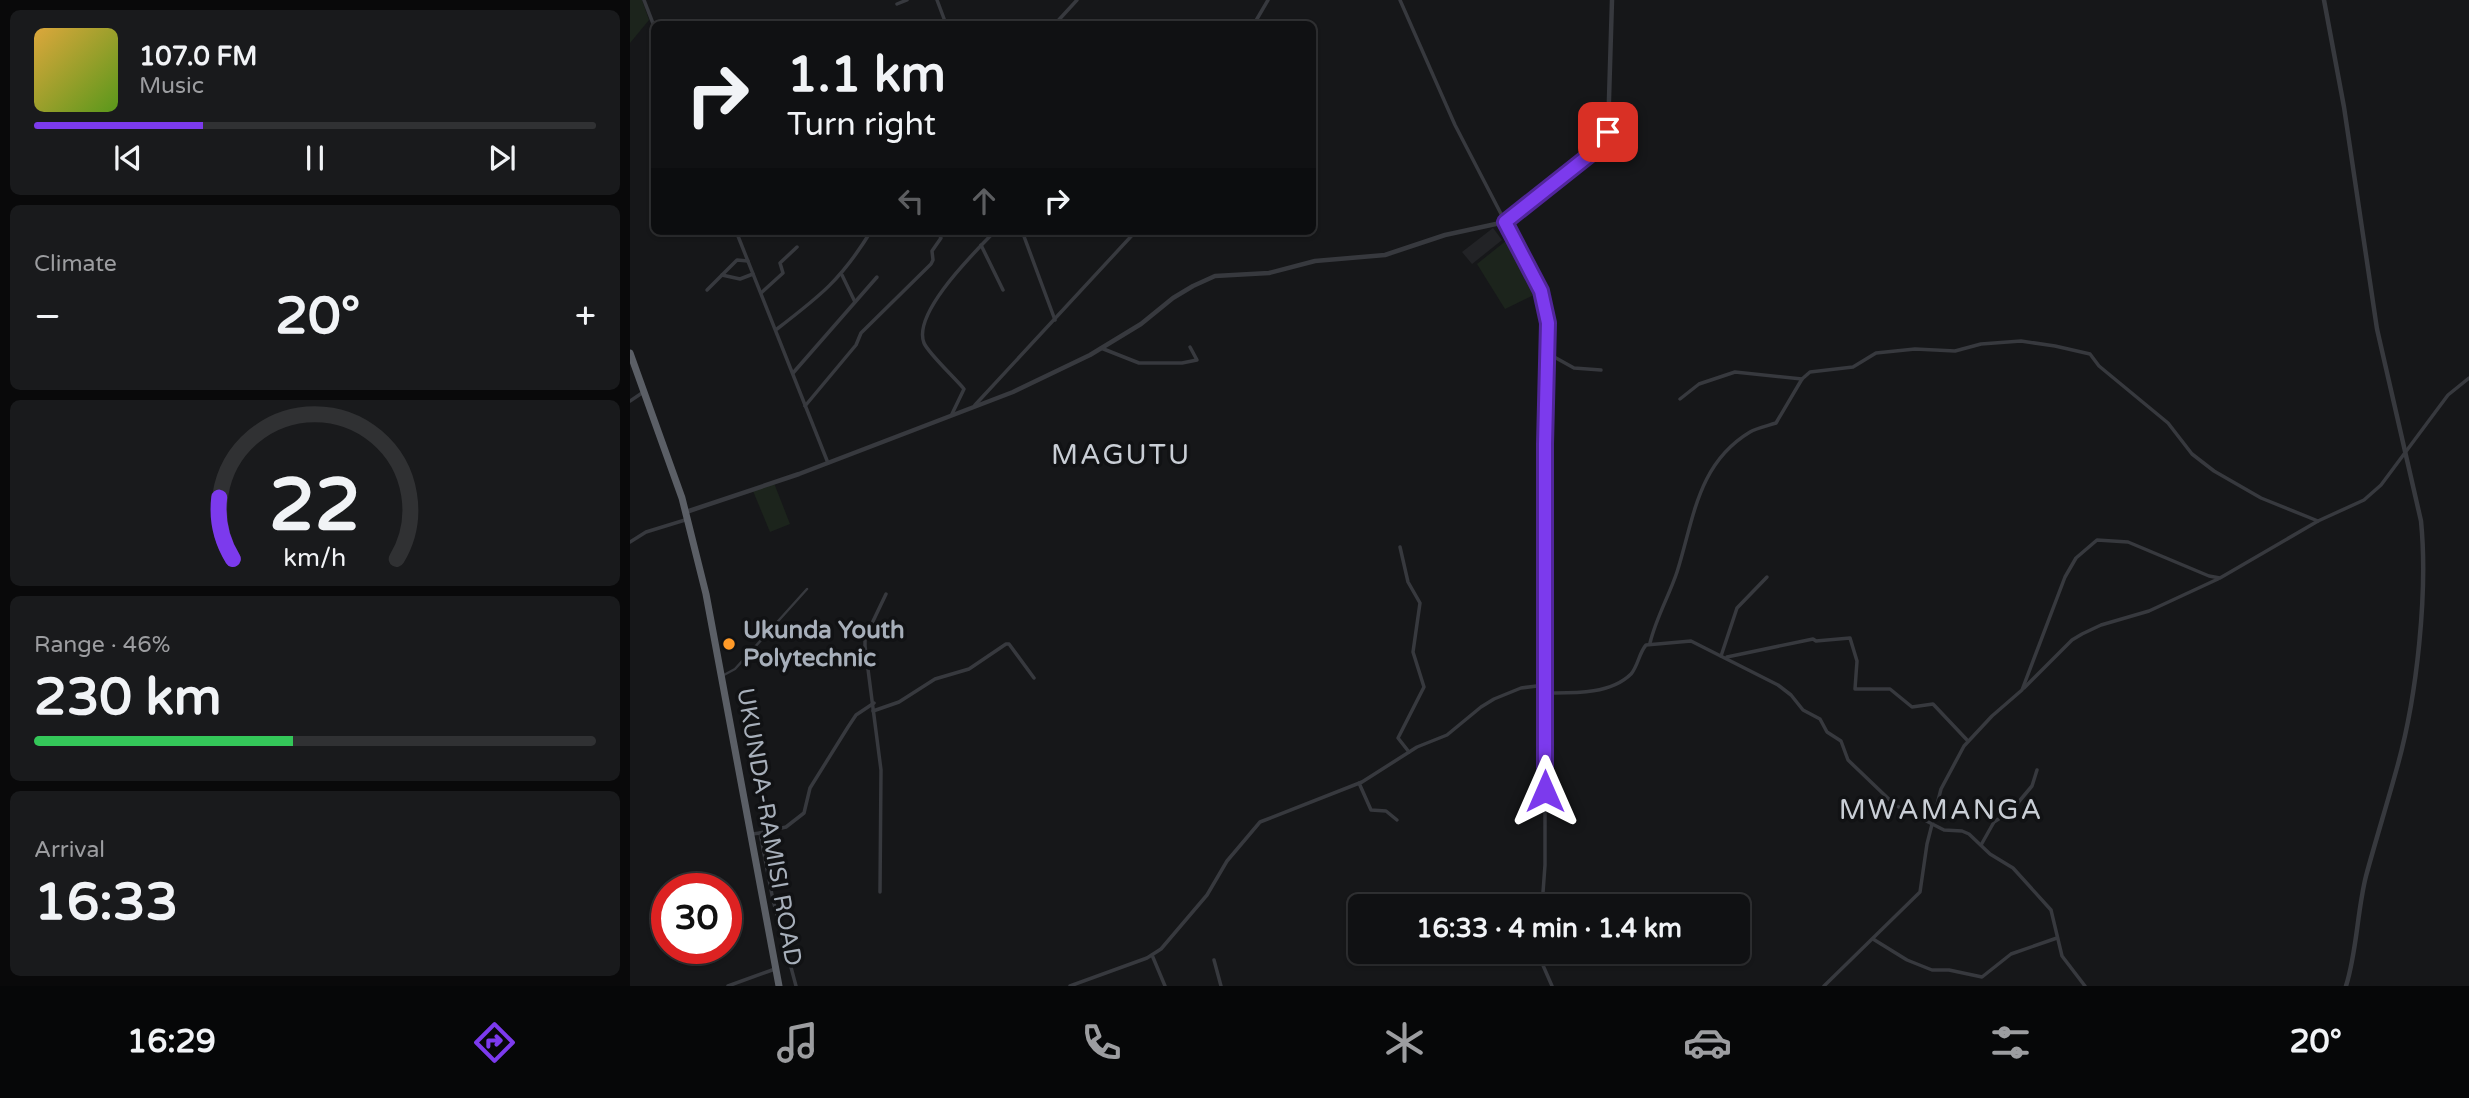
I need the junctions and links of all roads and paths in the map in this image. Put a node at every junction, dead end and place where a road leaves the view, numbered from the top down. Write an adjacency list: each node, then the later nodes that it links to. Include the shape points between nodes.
1 (644, 0): 10 (street)
2 (907, 0): 9 (street)
3 (937, 0): 11 (street)
4 (1077, 0): 12 (street)
5 (1268, 0): 13 (street)
6 (1400, 0): 14 (street, via 1455,125)
7 (1612, 0): 14 (street, via 1608,132 1592,153)
8 (2325, 0): 48 (street, via 2374,316)
9 (897, 4)
10 (652, 21)
11 (945, 21)
12 (1058, 21)
13 (1256, 21)
14 (1505, 222): 35 (street, via 1385,255 1315,261 1269,273 1215,276 1173,298); 37 (street, via 1545,299)
15 (738, 235): 23 (street)
16 (868, 235): 26 (street)
17 (939, 235): 45 (street, via 931,264 861,333)
18 (991, 235): 21 (street)
19 (1023, 235): 32 (street)
20 (1132, 235): 32 (street)
21 (981, 245): 29 (street); 47 (street, via 949,282 923,323 924,344 964,388)
22 (797, 247): 30 (street, via 780,263 783,273)
23 (748, 261): 24 (street); 25 (street, via 737,260)
24 (753, 274): 25 (street, via 736,279); 30 (street)
25 (722, 275): 28 (street)
26 (842, 275): 31 (street); 33 (street)
27 (877, 278): 31 (street)
28 (708, 290)
29 (1003, 290)
30 (761, 293): 33 (street)
31 (855, 302): 39 (street)
32 (1055, 320): 46 (street)
33 (776, 330): 39 (street)
34 (1189, 347): 35 (street, via 1197,360 1182,363 1139,363)
35 (1101, 348): 46 (street, via 1013,392)
36 (630, 353): 42 (highway, UKUNDA-RAMISI ROAD)
37 (1548, 353): 38 (street, via 1574,368); 62 (street)
38 (1601, 370)
39 (793, 373): 45 (street)
40 (2469, 378): 48 (street, via 2448,395)
41 (1802, 379): 43 (street, via 1735,372 1699,384); 51 (street, via 1810,372 1853,368 1876,353 1910,349 1949,351 2021,341 2082,351 2168,423 2206,466 2261,498); 58 (street, via 1776,423 1741,440 1701,486 1676,575)
42 (644, 391): 44 (street); 50 (highway, UKUNDA-RAMISI ROAD)
43 (1680, 399)
44 (630, 401)
45 (805, 405): 49 (street)
46 (975, 405): 47 (street)
47 (952, 414): 49 (street)
48 (2405, 455): 51 (street, via 2364,500); 93 (street, via 2421,527 2420,634 2399,763 2366,878)
49 (828, 463): 50 (street)
50 (687, 516): 52 (street); 60 (highway, UKUNDA-RAMISI ROAD)
51 (2318, 521): 55 (street)
52 (630, 542)
53 (1400, 547): 68 (street, via 1408,582 1420,603 1413,652 1424,687 1398,738)
54 (1767, 577): 59 (street, via 1737,608)
55 (2220, 578): 63 (street, via 2149,611 2082,634); 63 (street, via 2128,542 2097,540 2076,558 2065,577)
56 (807, 589): 60 (street, via 735,669)
57 (886, 594): 65 (street, via 865,638)
58 (1650, 643): 59 (street, via 1686,639); 64 (street, via 1625,678 1595,691)
59 (1723, 656): 67 (street, via 1813,639 1850,638 1857,661 1855,689 1890,689 1912,707 1933,704); 72 (street, via 1785,690 1841,741 1848,760 1884,796)
60 (721, 676): 74 (highway, UKUNDA-RAMISI ROAD)
61 (1034, 678): 66 (street, via 1006,644 969,669 935,679 899,702)
62 (1545, 685): 64 (street); 68 (street, via 1494,699 1447,735)
63 (2022, 690): 67 (street)
64 (1545, 693): 77 (street)
65 (874, 703): 66 (street); 73 (street, via 848,727 810,788 804,813 786,827)
66 (873, 711): 76 (street, via 881,771)
67 (1968, 741): 72 (street, via 1941,789)
68 (1409, 752): 70 (street)
69 (2037, 770): 75 (street, via 2032,786 2011,811 1994,822)
70 (1359, 783): 71 (street, via 1371,810 1386,811); 80 (street, via 1260,822 1227,861 1202,902)
71 (1397, 821)
72 (1933, 824): 75 (street, via 1962,831); 79 (street, via 1920,892)
73 (760, 833): 74 (street); 86 (street)
74 (750, 834): 83 (highway, UKUNDA-RAMISI ROAD)
75 (1982, 845): 78 (street, via 2013,868 2051,910)
76 (880, 892)
77 (1543, 894)
78 (2057, 938): 79 (street, via 2011,954 1982,977 1932,970); 92 (street, via 2062,956)
79 (1873, 939): 91 (street)
80 (1152, 955): 87 (street); 88 (street)
81 (1213, 960): 89 (street)
82 (1543, 964): 90 (street)
83 (775, 969): 84 (street); 85 (highway, UKUNDA-RAMISI ROAD)
84 (728, 986)
85 (779, 986)
86 (796, 986)
87 (1070, 986)
88 (1165, 986)
89 (1221, 986)
90 (1552, 986)
91 (1824, 986)
92 (2085, 986)
93 (2346, 986)

